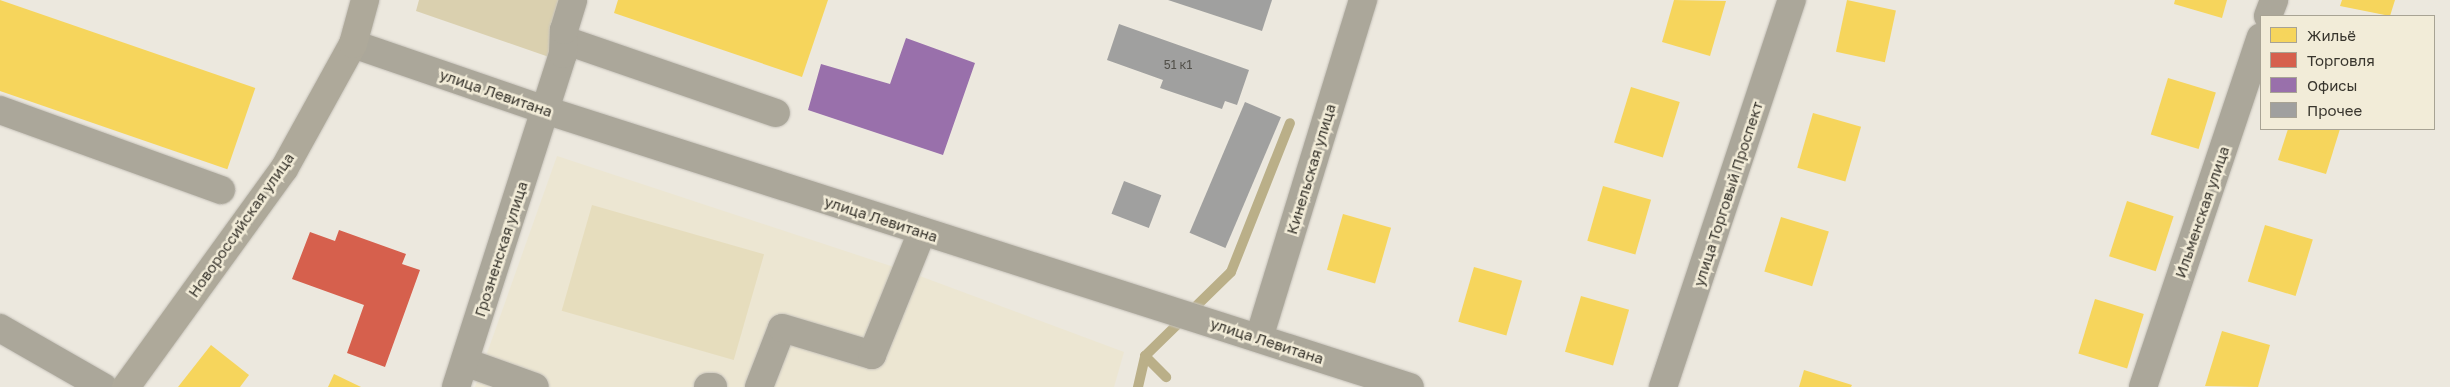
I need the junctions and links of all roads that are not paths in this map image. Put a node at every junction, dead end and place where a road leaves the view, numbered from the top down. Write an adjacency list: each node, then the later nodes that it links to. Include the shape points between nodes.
1 (365, 0): 9 (main road, Новороссийская улица)
2 (573, 0): 7 (street, Грозненская улица)
3 (1364, 0): 16 (street, Кинельская улица)
4 (1792, 0): 25 (street, улица Торговый Проспект)
5 (2274, 0): 6 (street)
6 (2268, 15)
7 (564, 40): 11 (street, Грозненская улица); 12 (street)
8 (2260, 40): 26 (street, Ильменская улица)
9 (353, 44): 11 (street, улица Левитана); 19 (main road, Новороссийская улица, via 284,169)
10 (0, 110): 13 (street)
11 (545, 110): 14 (street, улица Левитана); 17 (street, Грозненская улица)
12 (776, 113)
13 (220, 190)
14 (922, 232): 16 (street, улица Левитана); 23 (street, via 872,355 782,328)
15 (0, 328): 18 (street)
16 (1259, 338): 24 (street, улица Левитана)
17 (460, 375): 20 (street)
18 (103, 387)
19 (126, 387)
20 (535, 387)
21 (708, 387): 22 (street)
22 (713, 387)
23 (760, 387)
24 (1410, 387)
25 (1664, 387)
26 (2143, 387)

